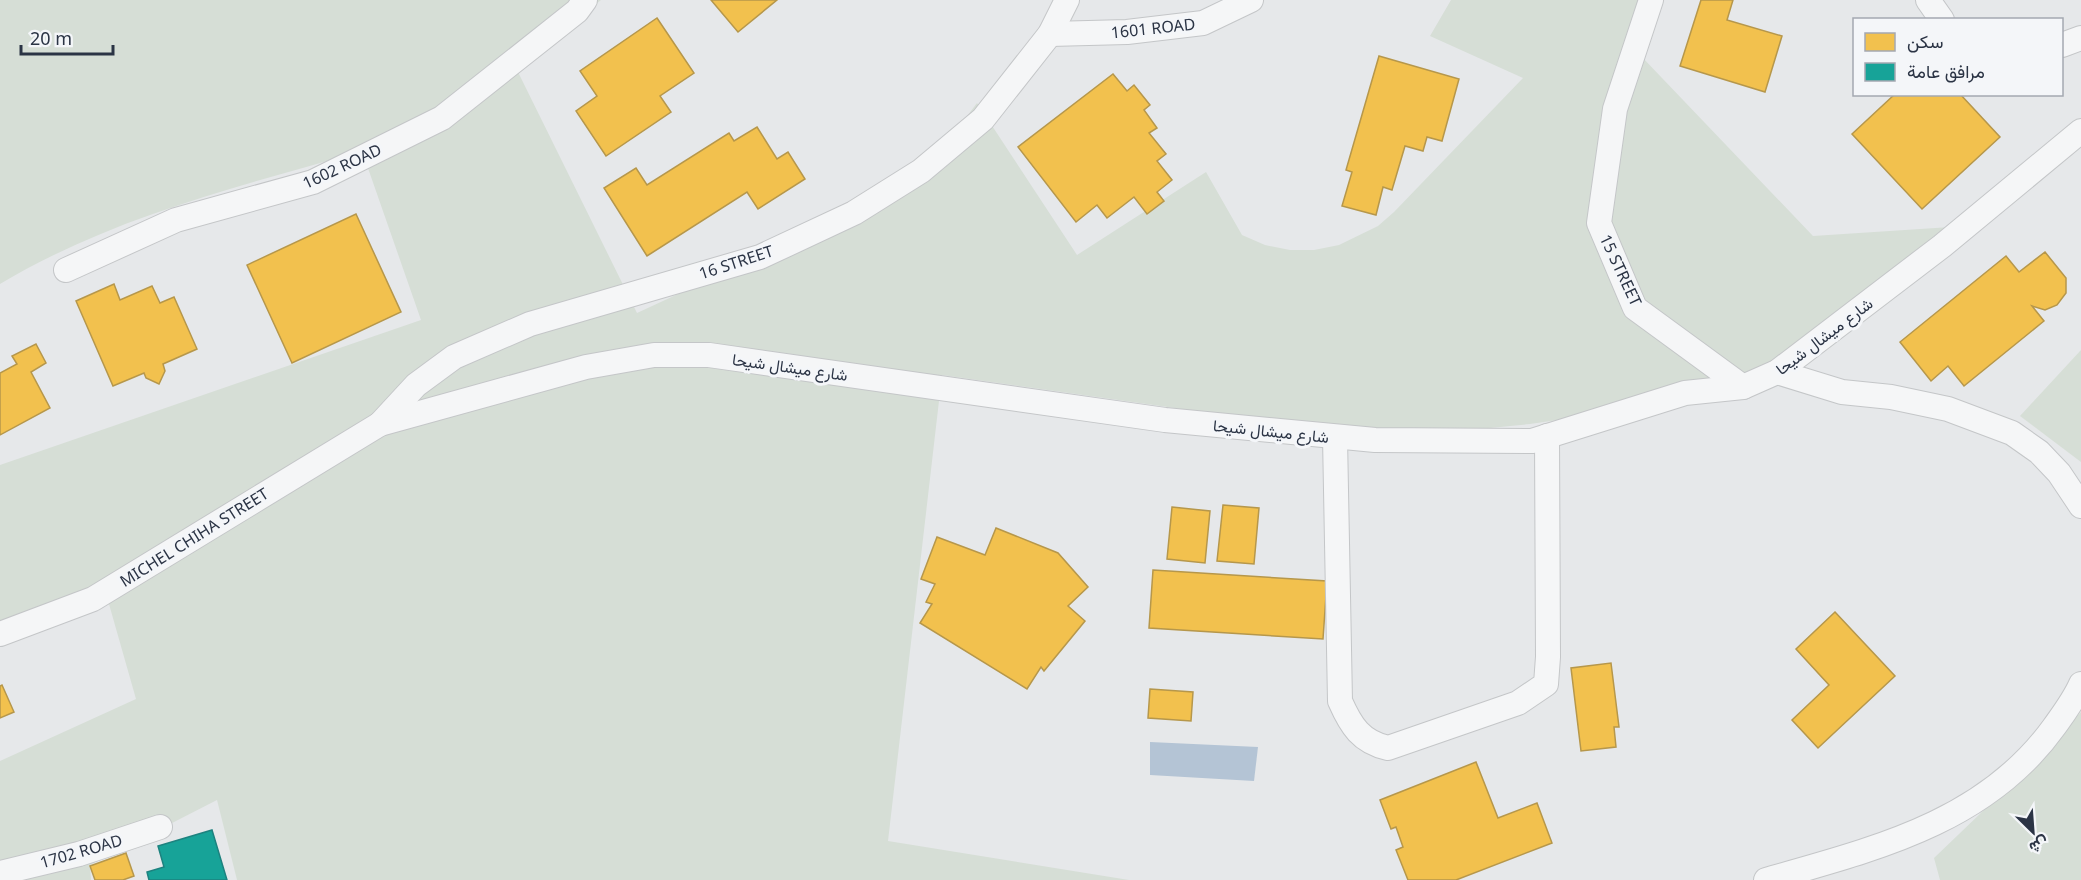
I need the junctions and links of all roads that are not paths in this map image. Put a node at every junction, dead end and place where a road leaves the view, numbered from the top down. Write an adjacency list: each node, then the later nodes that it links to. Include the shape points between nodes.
1 (585, 0): 11 (street, 1602 ROAD, via 577,11 431,123 313,182 176,220)
2 (1068, 0): 7 (street, 16 STREET)
3 (1251, 0): 7 (street, 1601 ROAD, via 1203,23 1126,32)
4 (1651, 0): 13 (street, 15 STREET, via 1615,109 1599,223 1635,308)
5 (1928, 0): 6 (street)
6 (1941, 18)
7 (1050, 34): 14 (street, 16 STREET, via 984,119 921,171 854,213 760,257 541,321 454,357 416,385)
8 (2081, 38): 9 (street)
9 (2063, 44)
10 (2081, 132): 12 (street, شارع ميشال شيحا, via 1942,246)
11 (66, 270)
12 (1777, 372): 13 (street, شارع ميشال شيحا); 17 (street, via 1842,392 1948,409 2012,433 2046,459)
13 (1743, 387): 15 (street, شارع ميشال شيحا, via 1685,393)
14 (380, 424): 16 (street, شارع ميشال شيحا, via 586,367 654,355 709,355 1165,420); 18 (street, MICHEL CHIHA STREET, via 93,599)
15 (1547, 436): 16 (street, شارع ميشال شيحا, via 1532,441 1445,442); 16 (street, via 1546,684 1518,703 1388,748 1362,738 1349,723 1340,701)
16 (1335, 437)
17 (2081, 506)
18 (0, 634)
19 (2081, 684): 22 (street, via 2038,748 1996,789 1925,830)
20 (160, 827): 21 (street, 1702 ROAD, via 79,854)
21 (0, 873)
22 (1766, 880)

